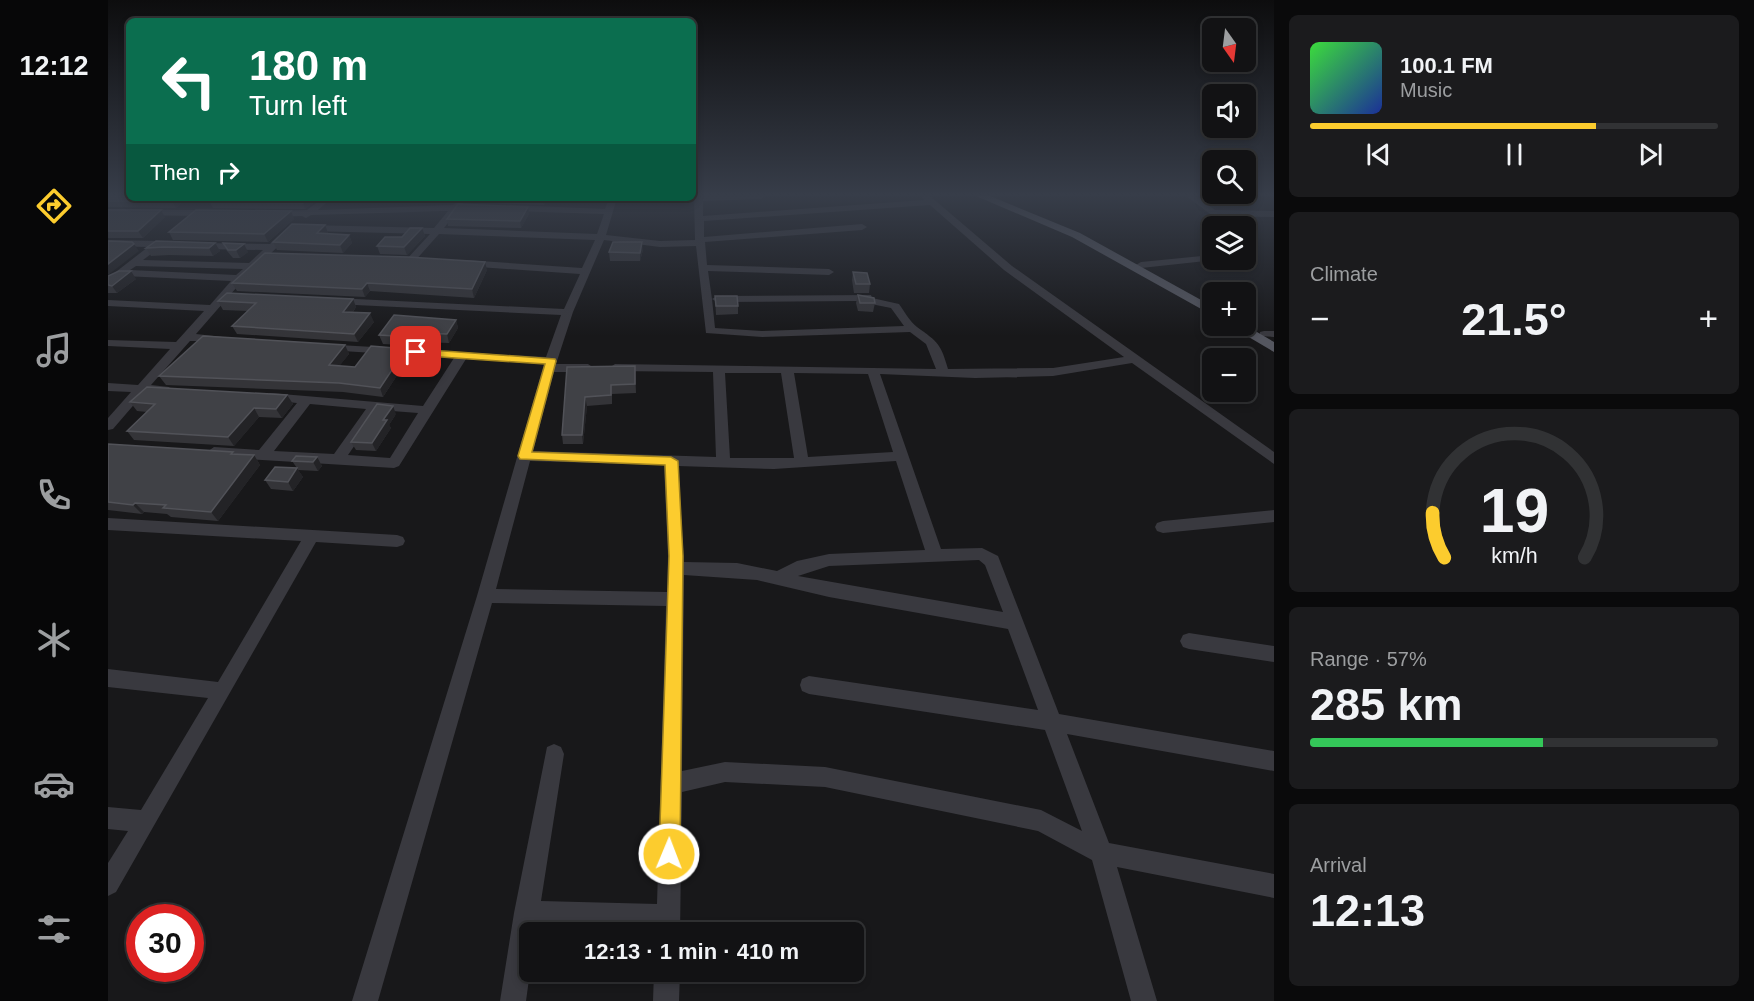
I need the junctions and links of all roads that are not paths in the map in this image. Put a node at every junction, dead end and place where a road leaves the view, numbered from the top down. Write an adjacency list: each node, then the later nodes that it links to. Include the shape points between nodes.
1 (108, 243): 12 (street)
2 (161, 243): 12 (street)
3 (278, 243): 15 (street)
4 (426, 243): 18 (street)
5 (598, 243): 25 (street)
6 (649, 243): 7 (street)
7 (677, 243)
8 (700, 243): 24 (street)
9 (979, 243): 47 (street)
10 (1091, 243): 34 (main road)
11 (1095, 243): 22 (main road)
12 (158, 245): 13 (street); 20 (street)
13 (180, 246)
14 (192, 246): 15 (street)
15 (268, 253): 23 (street)
16 (1202, 259): 22 (street)
17 (399, 260): 18 (street)
18 (411, 260): 19 (street)
19 (427, 262)
20 (133, 263): 23 (street); 27 (street)
21 (457, 263): 25 (street)
22 (1141, 265): 31 (main road)
23 (251, 266): 28 (street)
24 (702, 268): 26 (street); 30 (street)
25 (586, 271): 36 (street)
26 (829, 272)
27 (120, 273): 28 (street); 29 (street)
28 (239, 278): 35 (street, via 229,296)
29 (108, 283)
30 (705, 299): 38 (street, via 861,297 895,306); 38 (street, via 708,329 713,332)
31 (1202, 299)
32 (318, 300): 36 (street)
33 (108, 303): 35 (street)
34 (1202, 305)
35 (212, 308): 42 (street)
36 (568, 312): 48 (street)
37 (1256, 328): 40 (main road)
38 (912, 329): 52 (street, via 936,345)
39 (1254, 336): 45 (main road)
40 (1271, 336)
41 (232, 340): 42 (street)
42 (182, 341): 43 (street); 54 (street)
43 (108, 343)
44 (312, 345): 46 (street)
45 (1274, 348)
46 (462, 356): 48 (street); 59 (street)
47 (1136, 359): 52 (street, via 1053,372); 66 (street)
48 (550, 364): 49 (street); 63 (street)
49 (719, 370): 50 (street); 69 (street)
50 (786, 370): 51 (street); 68 (street)
51 (873, 370): 52 (street); 64 (street)
52 (943, 373)
53 (108, 387): 54 (street)
54 (143, 388): 55 (street); 60 (street)
55 (178, 391)
56 (260, 396): 57 (street)
57 (307, 399): 58 (street); 62 (street)
58 (376, 405): 59 (street); 65 (street)
59 (428, 410): 65 (street, via 394,463)
60 (108, 426)
61 (203, 451): 62 (street)
62 (263, 454): 65 (street)
63 (525, 456): 67 (street); 78 (street)
64 (903, 456): 68 (street); 75 (street)
65 (339, 458)
66 (1274, 459)
67 (671, 461): 69 (street); 76 (street)
68 (801, 463): 69 (street)
69 (723, 464)
70 (1274, 516): 72 (street)
71 (108, 524): 73 (street)
72 (1163, 527)
73 (312, 536): 74 (street); 85 (street)
74 (397, 541)
75 (935, 555): 77 (street, via 829,560 803,566); 80 (street, via 988,557 995,565)
76 (676, 568): 77 (street, via 737,570); 79 (street)
77 (781, 578): 80 (street)
78 (486, 596): 79 (street); 99 (street)
79 (675, 599): 89 (street)
80 (1014, 622): 86 (street)
81 (1189, 641): 82 (street)
82 (1274, 654)
83 (108, 678): 85 (street)
84 (809, 685): 86 (street)
85 (224, 691): 91 (street)
86 (1052, 722): 88 (street); 92 (street)
87 (555, 754): 95 (street)
88 (1274, 761)
89 (671, 784): 92 (street, via 725,772 825,777 1041,821); 97 (street)
90 (108, 818): 91 (street)
91 (146, 822): 93 (street)
92 (1101, 853): 94 (street); 102 (street)
93 (108, 884)
94 (1272, 889)
95 (526, 913): 96 (street); 100 (street)
96 (632, 922)
97 (668, 922)
98 (667, 982): 101 (street)
99 (365, 1001)
100 (513, 1001)
101 (666, 1001)
102 (1144, 1001)

